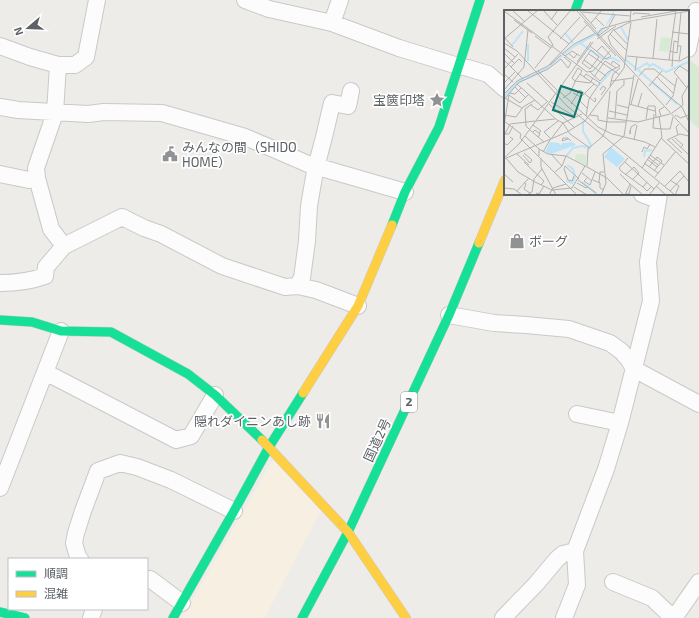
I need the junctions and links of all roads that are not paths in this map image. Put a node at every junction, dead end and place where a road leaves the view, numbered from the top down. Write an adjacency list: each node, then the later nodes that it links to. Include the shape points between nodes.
1 (97, 0): 11 (street, via 86,57 75,65)
2 (245, 0): 8 (street)
3 (340, 0): 8 (street)
4 (480, 0): 12 (main road)
5 (579, 0): 7 (main road)
6 (695, 8): 9 (street)
7 (575, 10)
8 (332, 23): 12 (street, via 399,48)
9 (689, 43)
10 (0, 46): 11 (street)
11 (58, 65): 16 (street)
12 (458, 66): 13 (street, via 488,74); 21 (main road, via 439,127)
13 (504, 88)
14 (351, 91): 17 (street, via 348,106 332,103)
15 (0, 107): 16 (street)
16 (55, 112): 17 (street, via 162,113 245,137); 19 (street, via 36,168)
17 (316, 167): 21 (street); 26 (street, via 309,206 302,278)
18 (0, 174): 19 (street, via 29,180)
19 (37, 178): 24 (street, via 52,229)
20 (504, 182): 28 (main road, 国道2号 / 2)
21 (405, 192): 27 (main road)
22 (648, 195): 23 (street)
23 (659, 197): 31 (street, via 648,262 651,301)
24 (64, 246): 25 (street, via 46,267 45,276); 26 (street, via 122,217 222,266 285,287)
25 (0, 283)
26 (296, 286): 27 (street, via 316,290)
27 (358, 306): 37 (main road)
28 (449, 315): 31 (street, via 494,323 569,329 610,343 629,360); 40 (main road, 国道2号 / 2)
29 (0, 320): 30 (main road, via 32,322)
30 (61, 331): 32 (street); 33 (main road, via 111,332 188,374)
31 (634, 369): 34 (street); 36 (street)
32 (45, 372): 33 (street, via 176,440 191,436); 38 (street)
33 (215, 395): 37 (main road)
34 (699, 404)
35 (577, 414): 36 (street)
36 (620, 422): 41 (street, via 606,469)
37 (269, 447): 39 (main road); 40 (main road)
38 (0, 488)
39 (234, 511): 42 (street, via 171,480 120,463 98,471 74,543); 46 (main road)
40 (348, 532): 50 (main road, 国道2号 / 2); 51 (main road)
41 (575, 551): 52 (street, via 563,554 557,559); 53 (street, via 577,584)
42 (79, 558)
43 (150, 579): 46 (street)
44 (613, 582): 54 (street, via 652,598)
45 (699, 582): 54 (street)
46 (182, 603): 49 (main road)
47 (0, 612): 48 (main road)
48 (25, 618)
49 (174, 618)
50 (302, 618)
51 (406, 618)
52 (503, 618)
53 (564, 618)
54 (674, 618)

